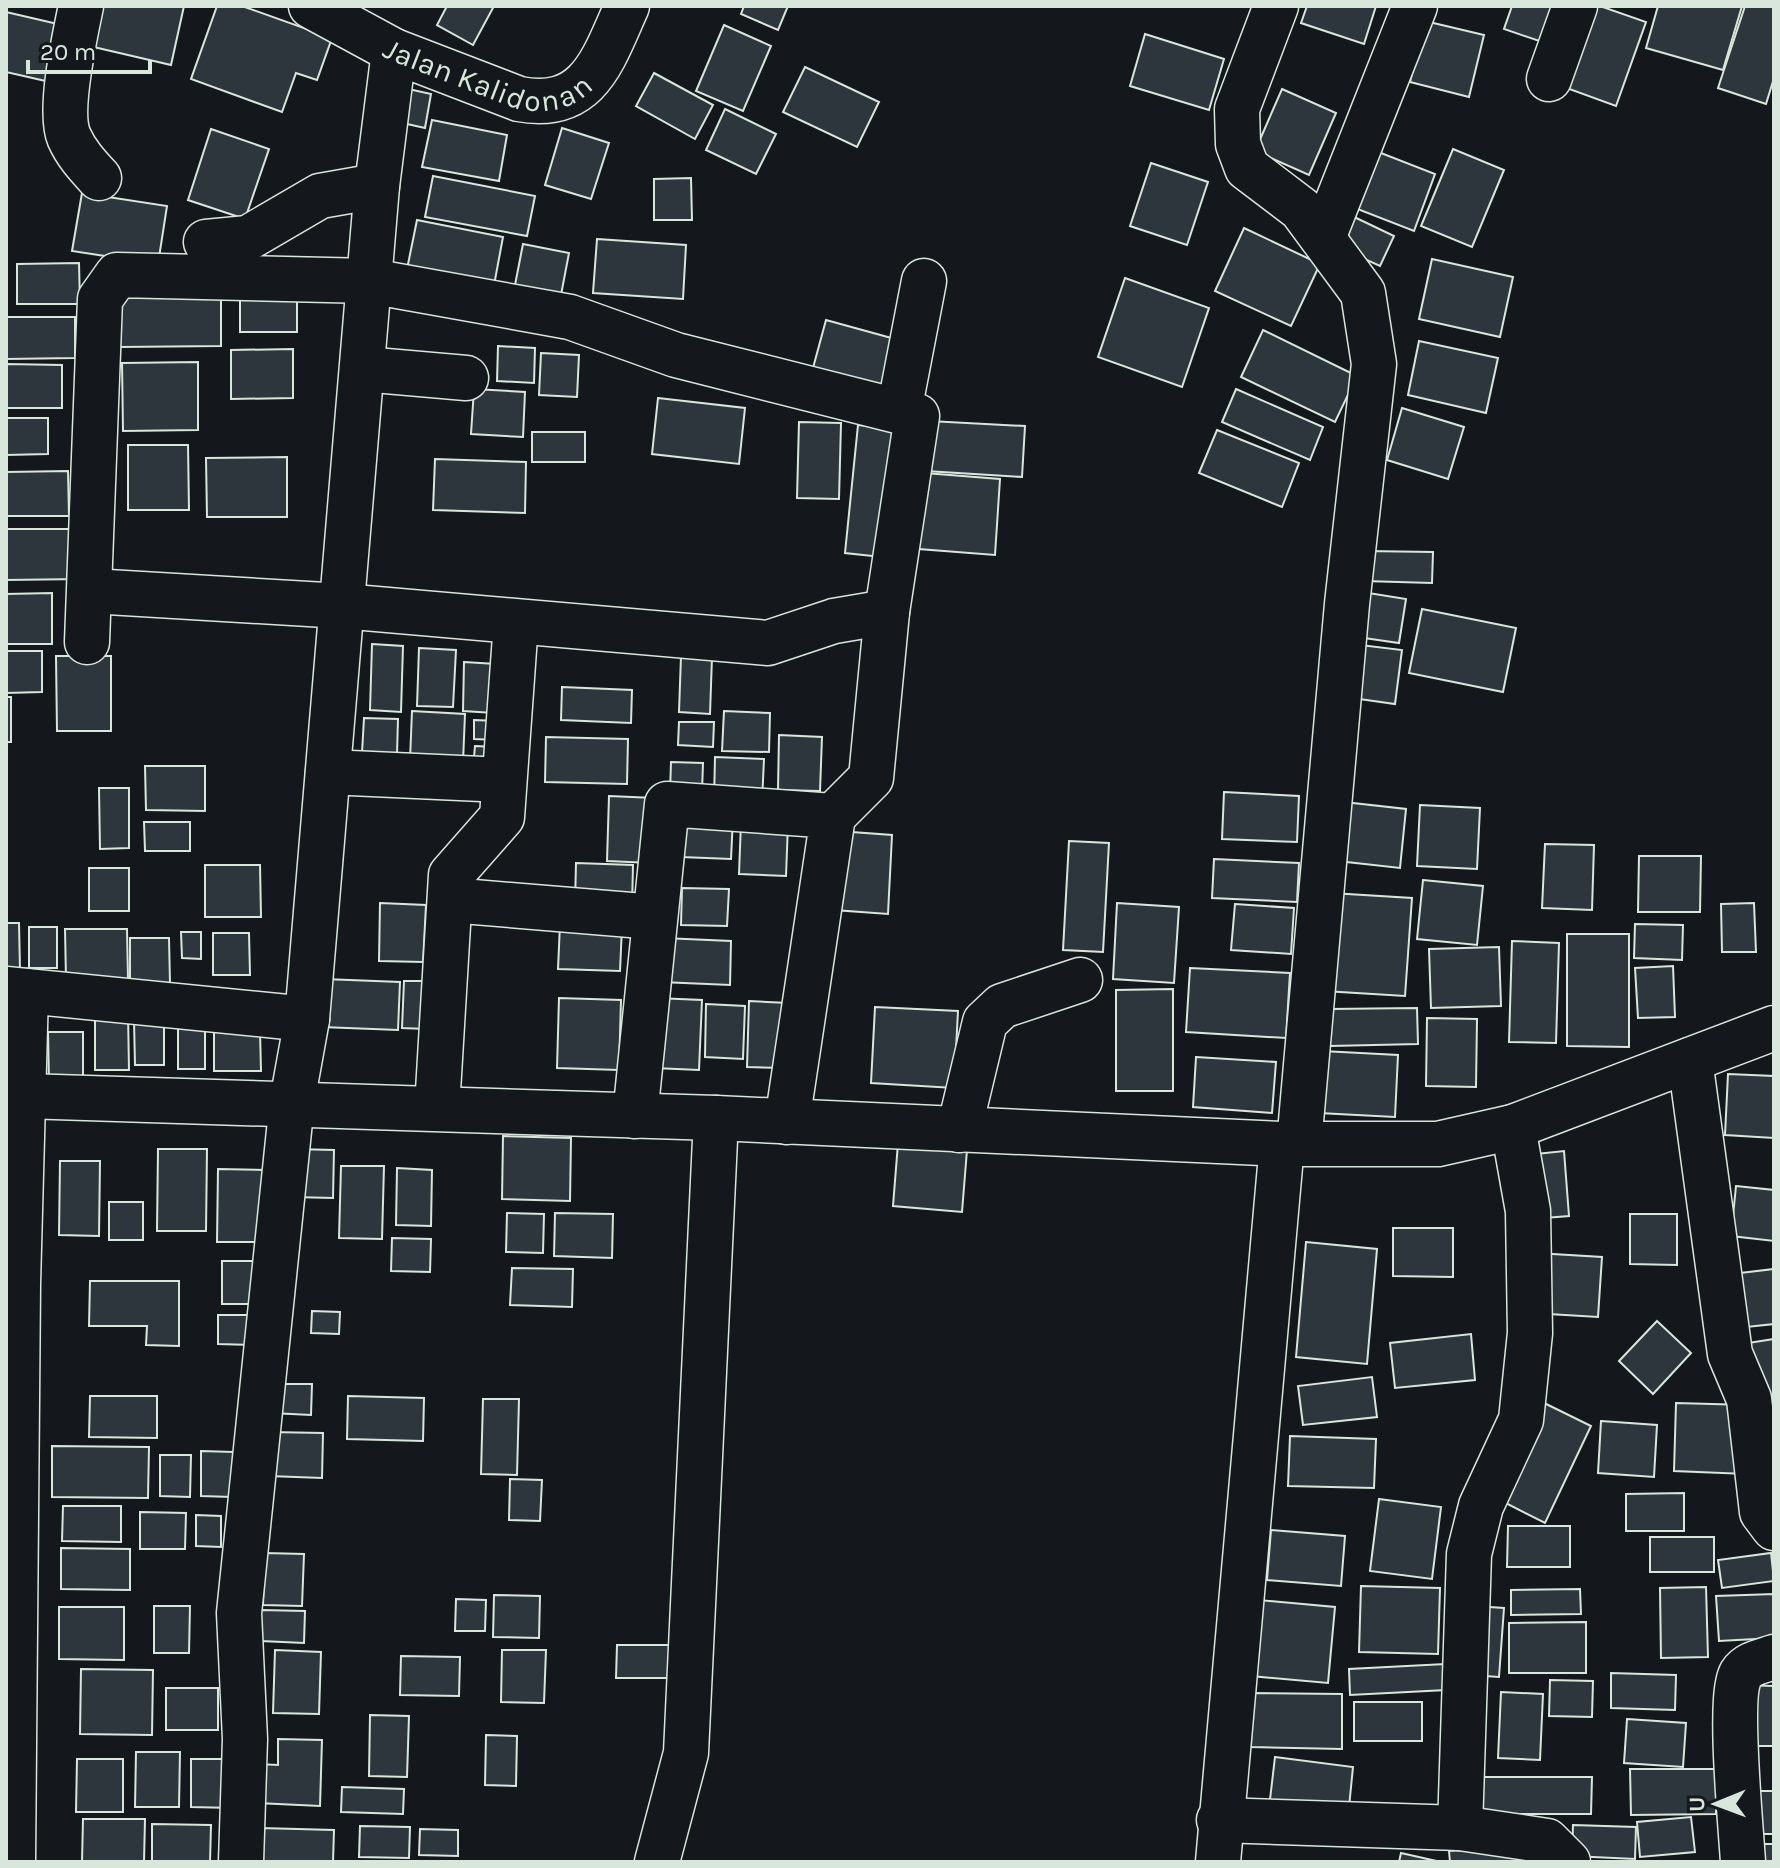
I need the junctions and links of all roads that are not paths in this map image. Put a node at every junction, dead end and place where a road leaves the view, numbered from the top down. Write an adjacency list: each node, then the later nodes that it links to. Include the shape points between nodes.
1 (81, 6): 9 (street, via 66,119 79,155)
2 (311, 6): 7 (street, Jalan Kalidonan)
3 (627, 6): 7 (street, Jalan Kalidonan, via 587,83 567,98 539,103 519,99)
4 (1276, 6): 11 (street, via 1237,109 1238,144 1247,168 1301,209)
5 (1415, 6): 11 (street)
6 (1575, 6): 8 (street)
7 (394, 51): 10 (street)
8 (1549, 79)
9 (99, 178)
10 (377, 186): 12 (street, via 320,196 248,238); 13 (street)
11 (1323, 238): 41 (street, via 1363,293 1374,364)
12 (206, 242)
13 (370, 281): 15 (street); 17 (street, via 570,317 676,355); 18 (street, via 117,275 100,299)
14 (924, 281): 17 (street)
15 (363, 369): 16 (street); 20 (street)
16 (466, 378)
17 (899, 411): 19 (street, via 917,416)
18 (91, 591): 20 (street); 22 (street)
19 (887, 612): 21 (street, via 834,621 768,643); 25 (street, via 871,778)
20 (341, 621): 21 (street); 23 (street)
21 (516, 634): 24 (street)
22 (87, 642)
23 (328, 772): 24 (street); 30 (street)
24 (504, 780): 26 (street, via 502,817 451,875)
25 (833, 816): 27 (street, via 667,804); 38 (street)
26 (450, 900): 27 (street); 35 (street)
27 (655, 917): 36 (street)
28 (1080, 980): 40 (street, via 1002,1006 985,1022)
29 (16, 990): 30 (street); 33 (street)
30 (307, 1019): 34 (street)
31 (1774, 1028): 32 (street)
32 (1690, 1060): 39 (street); 44 (street, via 1730,1354 1751,1408 1762,1512)
33 (24, 1096): 34 (street); 42 (street)
34 (292, 1102): 35 (street); 49 (street, via 239,1613 245,1739)
35 (437, 1108): 36 (street)
36 (635, 1116): 37 (street)
37 (716, 1118): 38 (street); 50 (street, via 686,1753)
38 (787, 1122): 40 (street)
39 (1513, 1127): 41 (street, via 1438,1144); 46 (street, via 1528,1211 1530,1333 1521,1420 1481,1506 1469,1554)
40 (959, 1130): 41 (street)
41 (1290, 1144): 47 (street)
42 (12, 1284): 43 (street)
43 (12, 1399): 48 (street)
44 (1774, 1528)
45 (1774, 1657): 52 (street, via 1751,1665 1739,1677)
46 (1460, 1828): 47 (street); 51 (street, via 1547,1841)
47 (1218, 1841)
48 (13, 1862)
49 (241, 1862)
50 (657, 1862)
51 (1568, 1862)
52 (1743, 1862)

